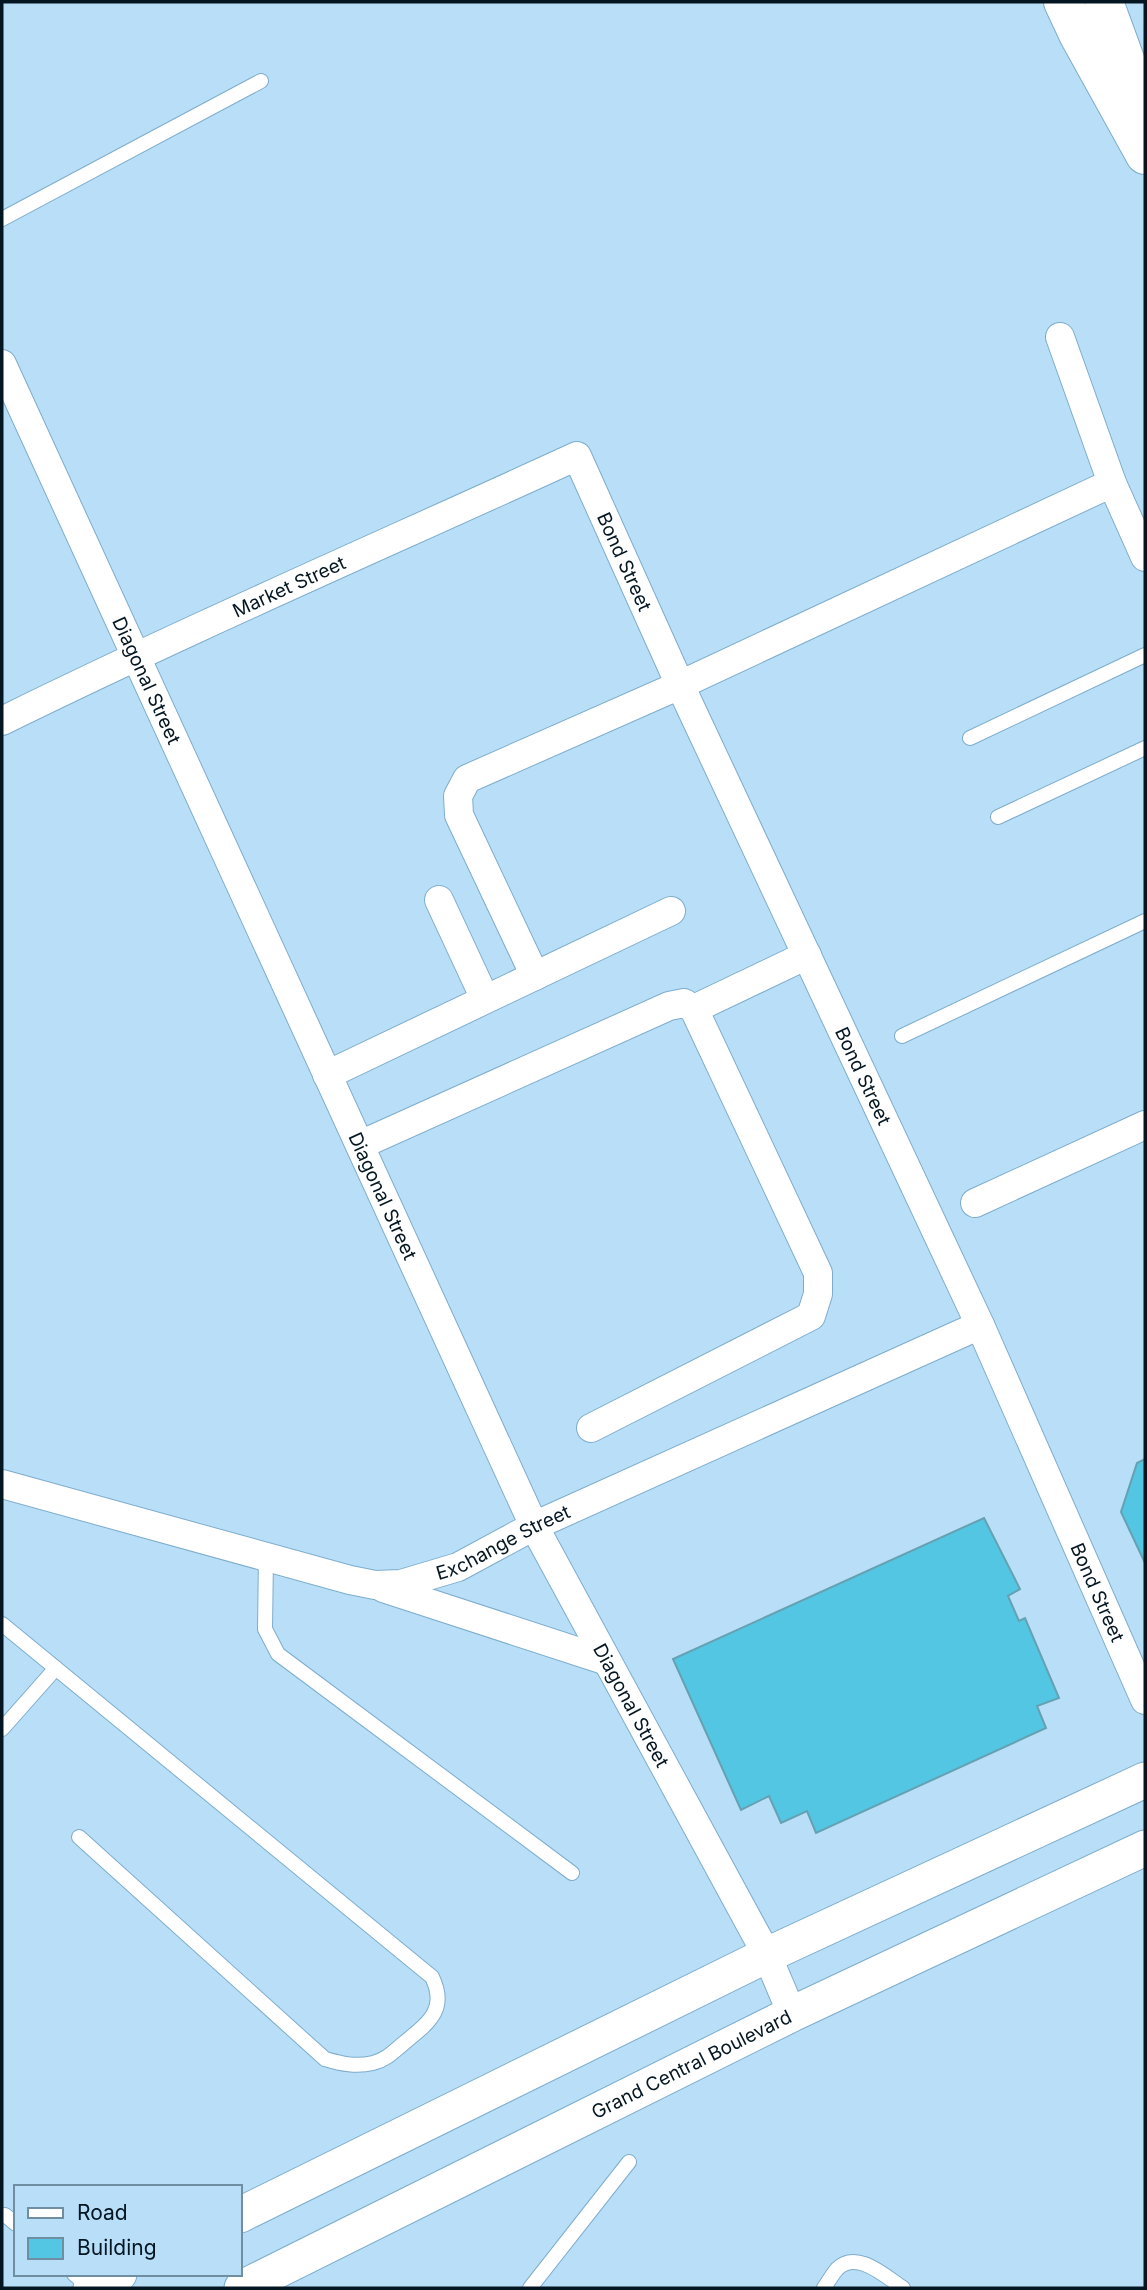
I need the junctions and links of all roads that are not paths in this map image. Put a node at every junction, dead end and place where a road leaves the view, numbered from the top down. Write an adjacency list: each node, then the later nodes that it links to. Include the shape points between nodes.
1 (1063, 2): 5 (main road)
2 (1104, 2): 4 (main road)
3 (261, 81): 6 (lane)
4 (1145, 114)
5 (1145, 155)
6 (2, 219)
7 (1060, 337): 10 (street)
8 (2, 364): 13 (street, Diagonal Street)
9 (577, 456): 13 (street, Market Street); 14 (street, Bond Street)
10 (1112, 483): 11 (street); 14 (street)
11 (1145, 557)
12 (1145, 655): 16 (lane)
13 (134, 656): 15 (street, Market Street); 27 (street, Diagonal Street)
14 (680, 685): 22 (street, Bond Street); 23 (street, via 467,779 458,796 459,815)
15 (2, 721)
16 (970, 738)
17 (1145, 748): 18 (lane)
18 (998, 817)
19 (439, 900): 24 (street)
20 (671, 911): 23 (street)
21 (1145, 921): 26 (lane)
22 (807, 955): 25 (street); 31 (street, Bond Street)
23 (535, 976): 24 (street)
24 (485, 999): 27 (street)
25 (694, 1009): 29 (street, via 684,1003 669,1006); 32 (street, via 818,1273 818,1294 811,1316)
26 (902, 1036)
27 (327, 1075): 29 (street, Diagonal Street)
28 (1145, 1125): 30 (street)
29 (360, 1145): 34 (street, Diagonal Street)
30 (975, 1203)
31 (980, 1325): 34 (street, Exchange Street); 40 (street, Bond Street)
32 (591, 1428)
33 (2, 1484): 35 (street, Exchange Street)
34 (534, 1526): 36 (street, Exchange Street, via 458,1567 401,1584); 38 (street, Diagonal Street)
35 (266, 1556): 36 (street, Exchange Street); 45 (lane, via 265,1629 278,1654)
36 (375, 1585): 38 (street)
37 (2, 1624): 39 (lane)
38 (607, 1661): 46 (street, Diagonal Street)
39 (56, 1668): 41 (lane); 43 (lane, via 432,1977 438,1990 437,2010 385,2059 361,2065 325,2059)
40 (1145, 1700)
41 (2, 1729)
42 (1145, 1780): 46 (street)
43 (79, 1837)
44 (1145, 1848): 47 (street, Grand Central Boulevard)
45 (572, 1873)
46 (767, 1955): 47 (street, Diagonal Street); 49 (street)
47 (792, 2014): 53 (street, Grand Central Boulevard)
48 (629, 2162): 54 (lane)
49 (242, 2214)
50 (76, 2276): 52 (lane)
51 (115, 2276): 52 (street)
52 (90, 2288)
53 (242, 2288)
54 (530, 2288)
55 (824, 2288): 56 (lane, via 839,2267 852,2262 865,2263)
56 (903, 2288)

